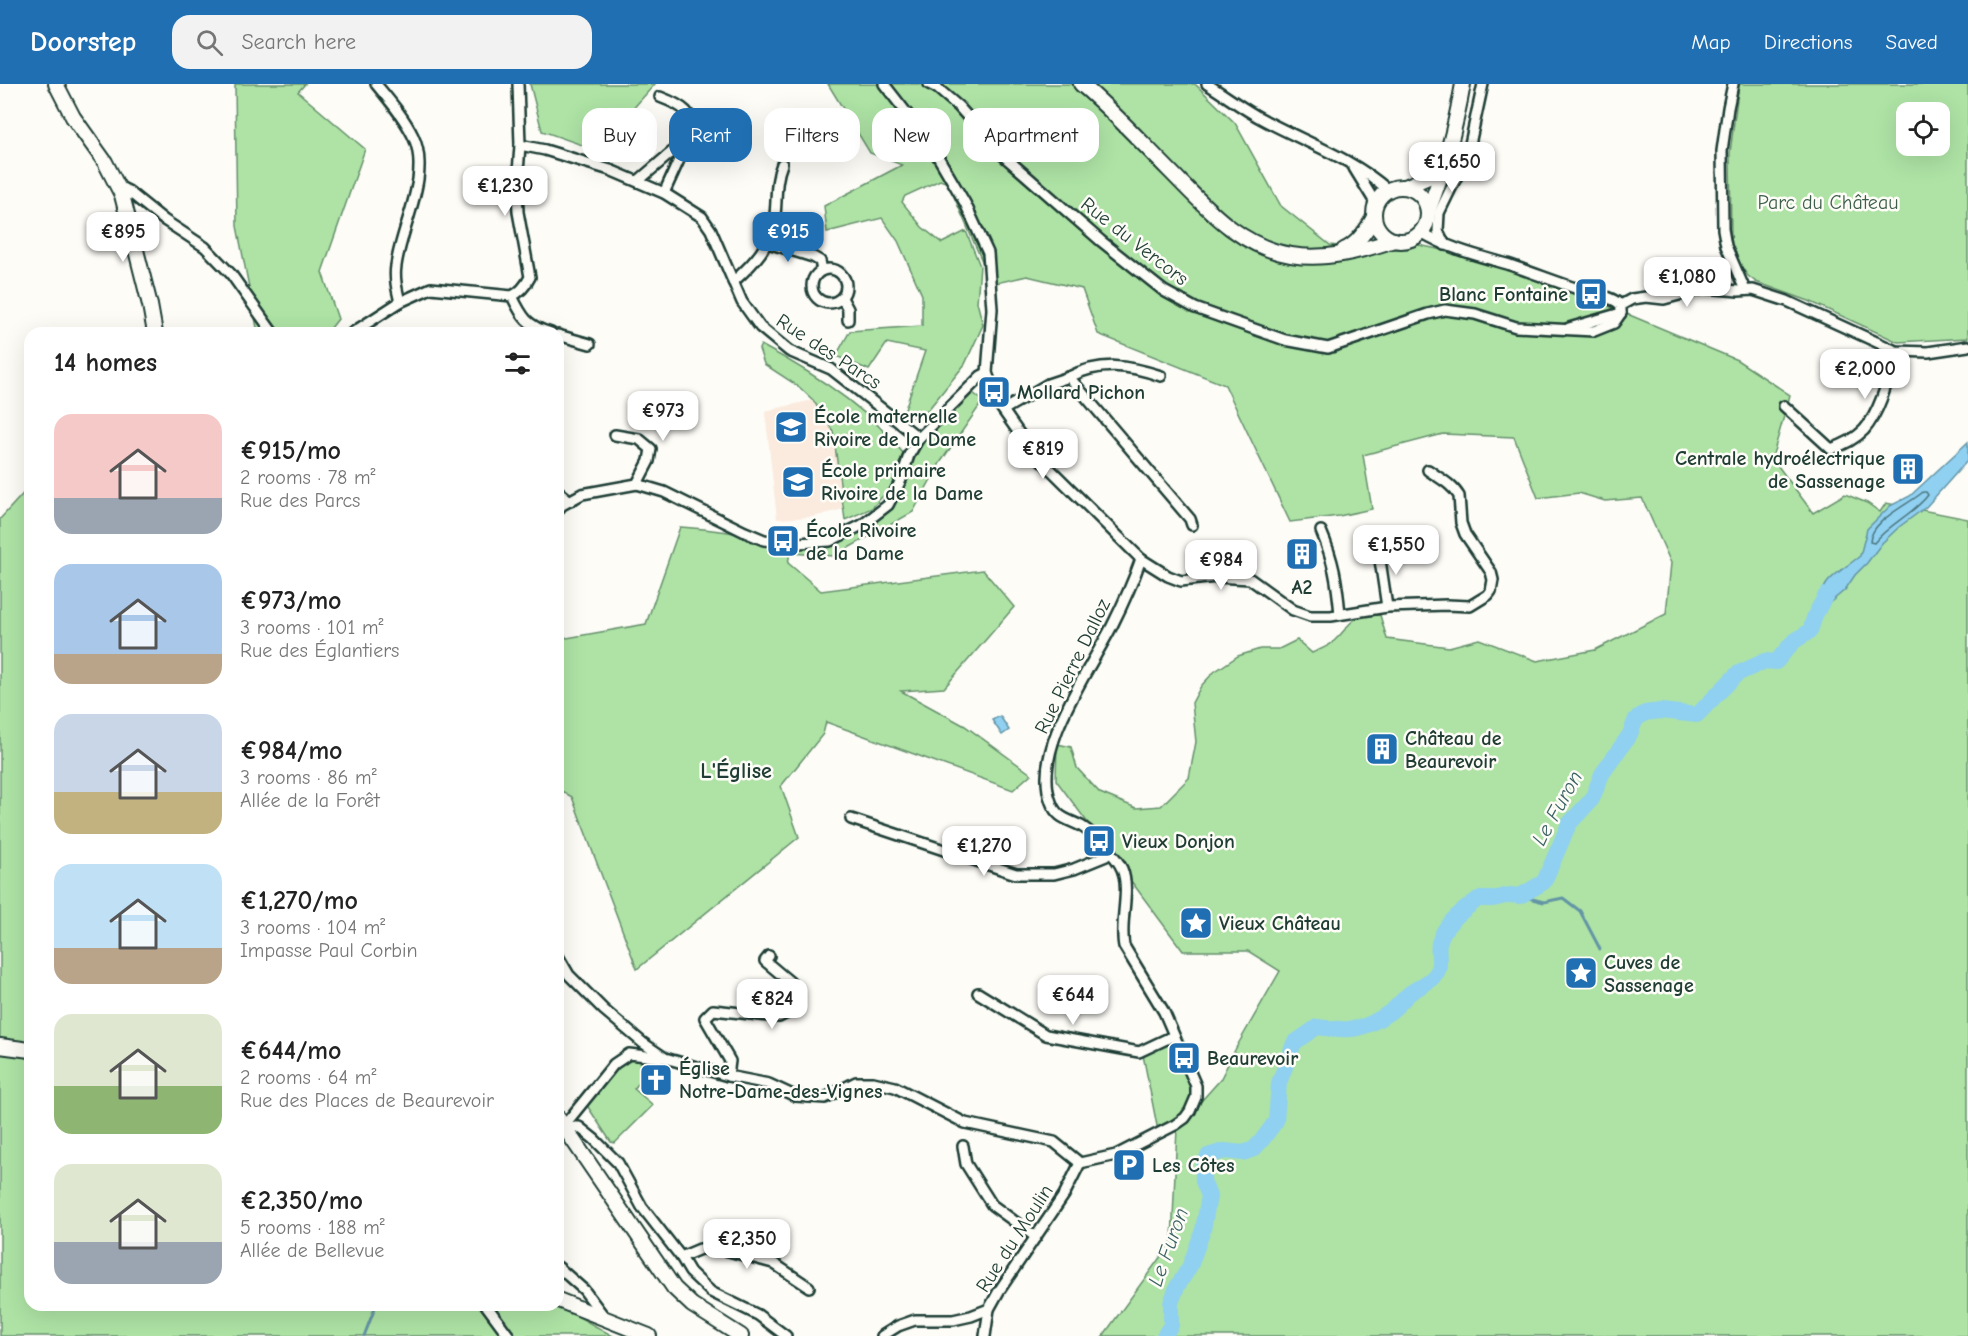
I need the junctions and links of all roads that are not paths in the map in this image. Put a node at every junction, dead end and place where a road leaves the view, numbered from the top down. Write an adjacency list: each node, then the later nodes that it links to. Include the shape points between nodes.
1 (56, 84): 20 (main road)
2 (376, 84): 36 (street, via 414,137 420,166 396,266)
3 (518, 84): 13 (street)
4 (884, 84): 47 (street, via 930,143 988,253 992,309)
5 (929, 84): 37 (street, Rue du Vercors, via 1101,242 1164,291 1195,308 1284,340 1328,348 1445,310 1475,314 1516,327 1567,329)
6 (1081, 84): 30 (main road, via 1231,229 1271,250)
7 (1207, 84): 18 (street, via 1261,119)
8 (1463, 84): 17 (main road)
9 (1482, 84): 29 (street, via 1470,144 1439,213 1438,231)
10 (1733, 84): 33 (street, via 1722,151 1723,229)
11 (660, 97): 12 (street)
12 (683, 108)
13 (520, 146): 19 (street, Rue des Parcs, via 545,150); 34 (street, via 518,212 530,277)
14 (669, 155): 19 (street)
15 (678, 162): 23 (street)
16 (782, 164): 28 (street)
17 (1444, 164): 21 (main road, via 1433,175); 25 (main road)
18 (1353, 166): 22 (street); 24 (street)
19 (638, 181): 23 (street, Rue des Parcs)
20 (117, 185): 39 (main road); 40 (street, via 205,247 231,274)
21 (1406, 187): 22 (main road); 25 (main road, via 1416,191)
22 (1388, 190): 24 (main road, via 1380,196)
23 (664, 193): 32 (street, Rue des Parcs, via 702,217)
24 (1375, 210): 27 (main road, via 1377,227); 30 (main road, via 1366,231 1350,248)
25 (1428, 211): 26 (main road)
26 (1421, 232): 27 (main road, via 1413,238); 29 (street)
27 (1394, 240): 30 (main road)
28 (768, 243): 31 (street, Rue des Parcs, via 813,257); 32 (street)
29 (1444, 245): 37 (street, via 1609,298)
30 (1331, 256)
31 (822, 270): 35 (street, Rue des Parcs, via 835,269 845,278 846,292); 35 (street, Rue des Parcs, via 816,274 812,287 818,299 830,303)
32 (733, 282): 53 (street, Rue des Parcs, via 742,302 772,338 789,351 831,369)
33 (1745, 290): 37 (street, Rue du Vercors, via 1706,288 1664,299 1632,299); 46 (street, Rue du Vercors, via 1773,295)
34 (512, 296): 36 (street, via 431,288); 42 (street, via 526,322)
35 (842, 297): 38 (street, Rue des Parcs)
36 (400, 302): 41 (street)
37 (1621, 309)
38 (848, 320)
39 (154, 327)
40 (269, 327)
41 (361, 327)
42 (535, 327)
43 (564, 337): 44 (street)
44 (590, 344)
45 (1968, 346): 46 (street, via 1928,352)
46 (1896, 351): 50 (street, via 1883,393 1866,428 1837,447 1831,449)
47 (987, 373): 51 (street); 53 (street)
48 (1161, 376): 49 (street, via 1105,366)
49 (1069, 377): 51 (street, via 1048,384); 59 (street)
50 (1784, 406)
51 (1003, 410): 62 (street, via 1030,449)
52 (615, 435): 55 (street, via 639,439 651,449)
53 (919, 438): 55 (street, via 888,505 862,525 830,541 764,540 664,492)
54 (1428, 470): 63 (street, via 1459,496 1465,534 1492,576 1493,585 1488,596 1470,606)
55 (637, 484): 57 (street, via 582,494)
56 (564, 496): 57 (street)
57 (570, 501): 58 (street)
58 (564, 506)
59 (1192, 525)
60 (1321, 531): 64 (street, via 1332,559)
61 (1386, 534): 63 (street, via 1377,540)
62 (1142, 559): 64 (street, via 1181,580 1250,579 1302,614); 66 (street, Rue Pierre Dalloz, via 1061,720 1050,754 1047,786 1051,804 1061,817 1082,826)
63 (1387, 607): 64 (street)
64 (1340, 614)
65 (851, 819): 66 (street, via 1016,874 1054,874)
66 (1109, 852): 70 (street, Rue Pierre Dalloz, via 1123,871 1125,882 1124,946 1164,1011)
67 (769, 956): 74 (street, via 765,961 790,982 797,996 790,1011 779,1017 712,1010 705,1018 730,1061)
68 (564, 966): 73 (street, via 604,1010)
69 (978, 993): 70 (street, via 1046,1035 1139,1052)
70 (1173, 1036): 79 (street, Rue Pierre Dalloz, via 1196,1086 1196,1097 1185,1118 1116,1155)
71 (0, 1046): 72 (main road)
72 (24, 1049)
73 (665, 1058): 74 (street); 75 (street, via 629,1054 614,1064)
74 (728, 1076): 79 (street, via 769,1084 795,1096 825,1098 856,1082 895,1087 965,1123 1054,1142)
75 (564, 1121)
76 (564, 1126): 81 (street, via 579,1127 618,1163 642,1207)
77 (564, 1132): 90 (main road, via 674,1287 692,1305)
78 (963, 1146): 80 (street, via 966,1164 992,1205)
79 (1080, 1162): 80 (street, Rue du Moulin)
80 (1036, 1237): 85 (street, Rue du Moulin)
81 (681, 1257): 83 (street, via 700,1249 721,1249 773,1263); 91 (street, via 711,1293 758,1315)
82 (564, 1272): 87 (street, via 584,1290)
83 (809, 1287)
84 (564, 1302): 87 (main road)
85 (989, 1309): 92 (street, via 953,1320 915,1320); 93 (street, Rue du Moulin)
86 (490, 1311): 88 (street)
87 (605, 1318): 89 (main road)
88 (509, 1336)
89 (649, 1336)
90 (741, 1336)
91 (786, 1336)
92 (882, 1336)
93 (985, 1336)

